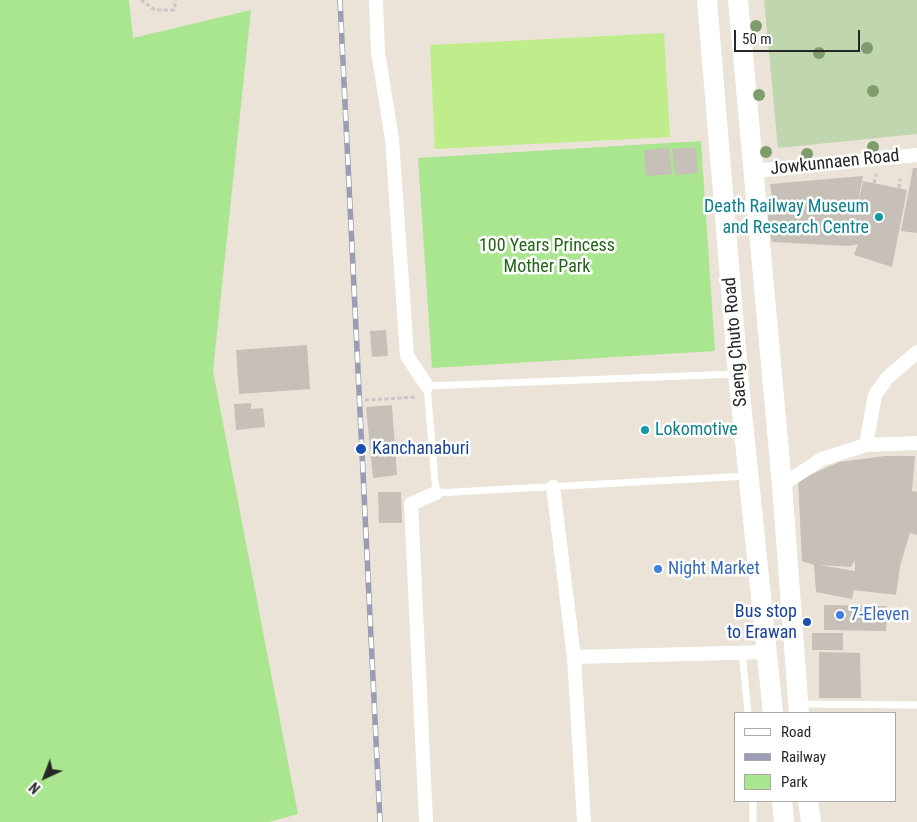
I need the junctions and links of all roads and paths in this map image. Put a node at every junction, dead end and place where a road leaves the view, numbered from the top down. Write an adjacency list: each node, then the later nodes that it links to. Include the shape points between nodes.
1 (142, 0): 2 (path, via 155,10 174,10)
2 (176, 0)
3 (376, 0): 15 (street, via 378,52 392,139 407,356)
4 (707, 0): 9 (main road, Saeng Chuto Road)
5 (738, 0): 7 (main road, Saeng Chuto Road)
6 (917, 155): 7 (street, Jowkunnaen Road)
7 (754, 171): 9 (main road); 20 (main road, Saeng Chuto Road)
8 (876, 174): 11 (path)
9 (721, 175): 14 (main road, Saeng Chuto Road)
10 (900, 179): 12 (path)
11 (874, 183)
12 (899, 188)
13 (917, 352): 18 (street, via 887,378 875,395)
14 (738, 374): 15 (lane); 19 (main road, Saeng Chuto Road)
15 (427, 391): 16 (path); 22 (lane)
16 (365, 400)
17 (917, 443): 18 (street)
18 (866, 445): 20 (street, via 822,458)
19 (750, 476): 21 (lane); 24 (main road, Saeng Chuto Road)
20 (782, 485): 27 (main road, Saeng Chuto Road)
21 (553, 488): 22 (lane); 25 (street)
22 (436, 493): 33 (street, via 411,504)
23 (742, 652): 24 (street); 25 (street); 28 (lane)
24 (767, 652): 29 (main road, Saeng Chuto Road)
25 (574, 657): 34 (street)
26 (917, 705): 27 (lane)
27 (799, 709)
28 (748, 712)
29 (773, 712)
30 (753, 802): 35 (lane)
31 (782, 802): 36 (main road)
32 (808, 802): 37 (main road)
33 (426, 822)
34 (584, 822)
35 (753, 822)
36 (784, 822)
37 (811, 822)

